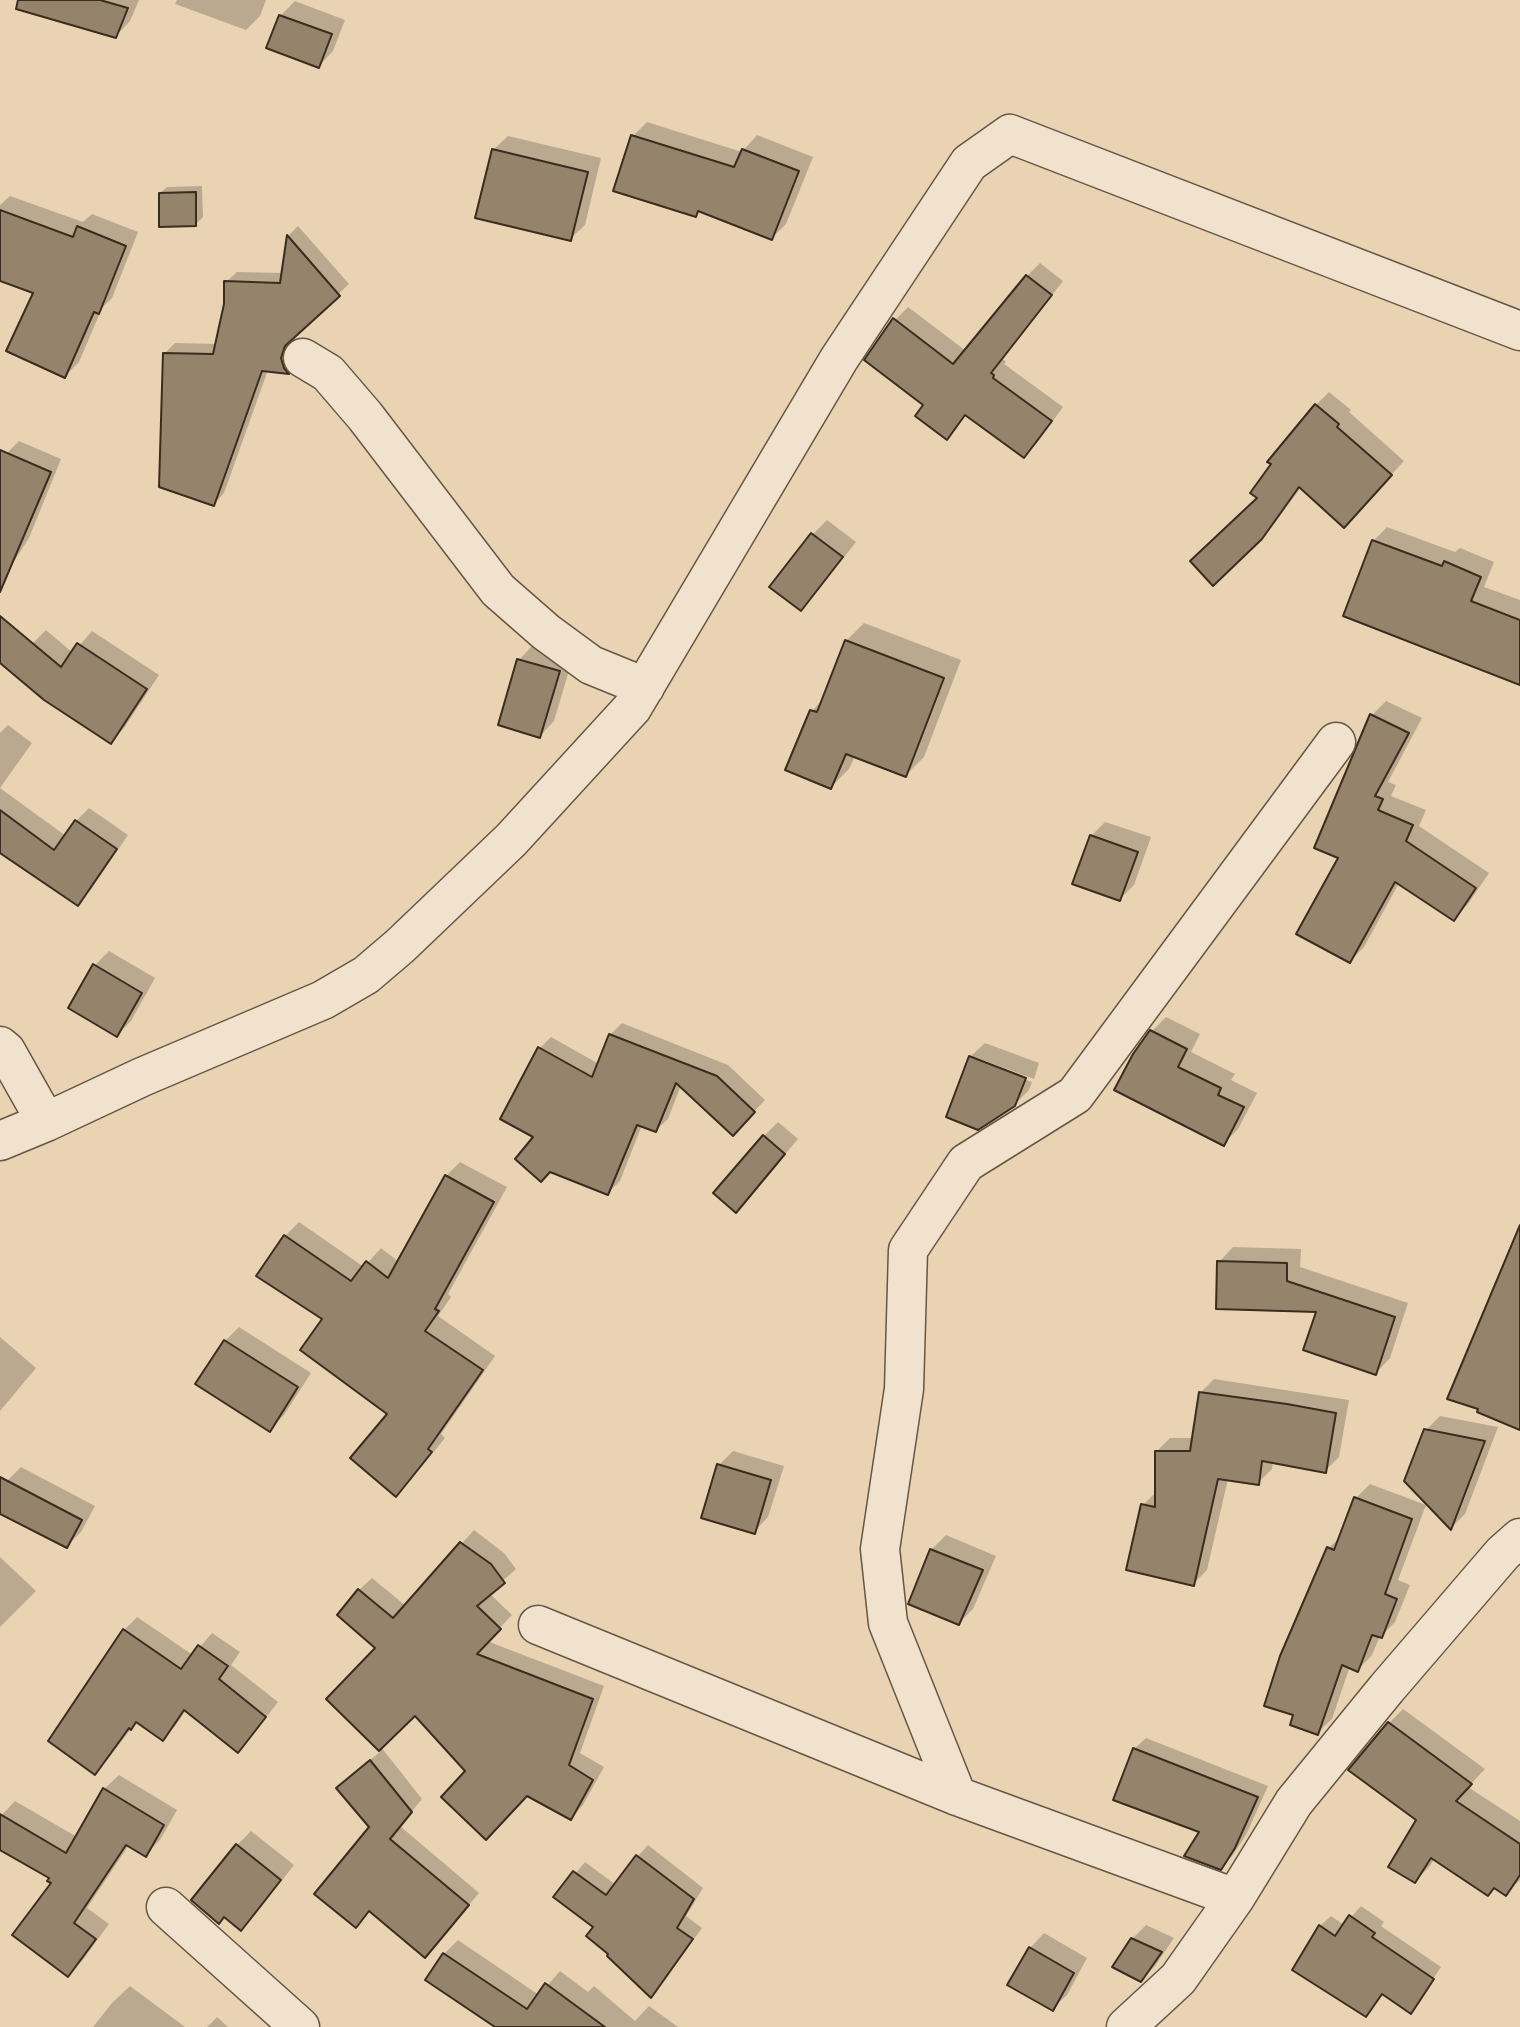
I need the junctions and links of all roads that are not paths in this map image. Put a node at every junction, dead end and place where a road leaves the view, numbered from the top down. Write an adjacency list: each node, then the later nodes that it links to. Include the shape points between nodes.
1 (1520, 331): 3 (street, via 1010,134 969,163 846,348)
2 (303, 358): 3 (street, via 328,373 350,399 498,590 591,665)
3 (645, 687): 6 (street, via 632,708 512,840 366,975 323,1000)
4 (1336, 742): 10 (street, via 1075,1095 967,1163 908,1250 904,1389 880,1549 888,1623)
5 (0, 1046): 6 (street)
6 (46, 1122): 7 (street)
7 (0, 1141)
8 (1520, 1538): 11 (street, via 1396,1677 1294,1802)
9 (538, 1625): 10 (street)
10 (957, 1796): 11 (street)
11 (1235, 1898): 14 (street, via 1178,1979)
12 (166, 1907): 13 (street)
13 (300, 2027)
14 (1126, 2027)

